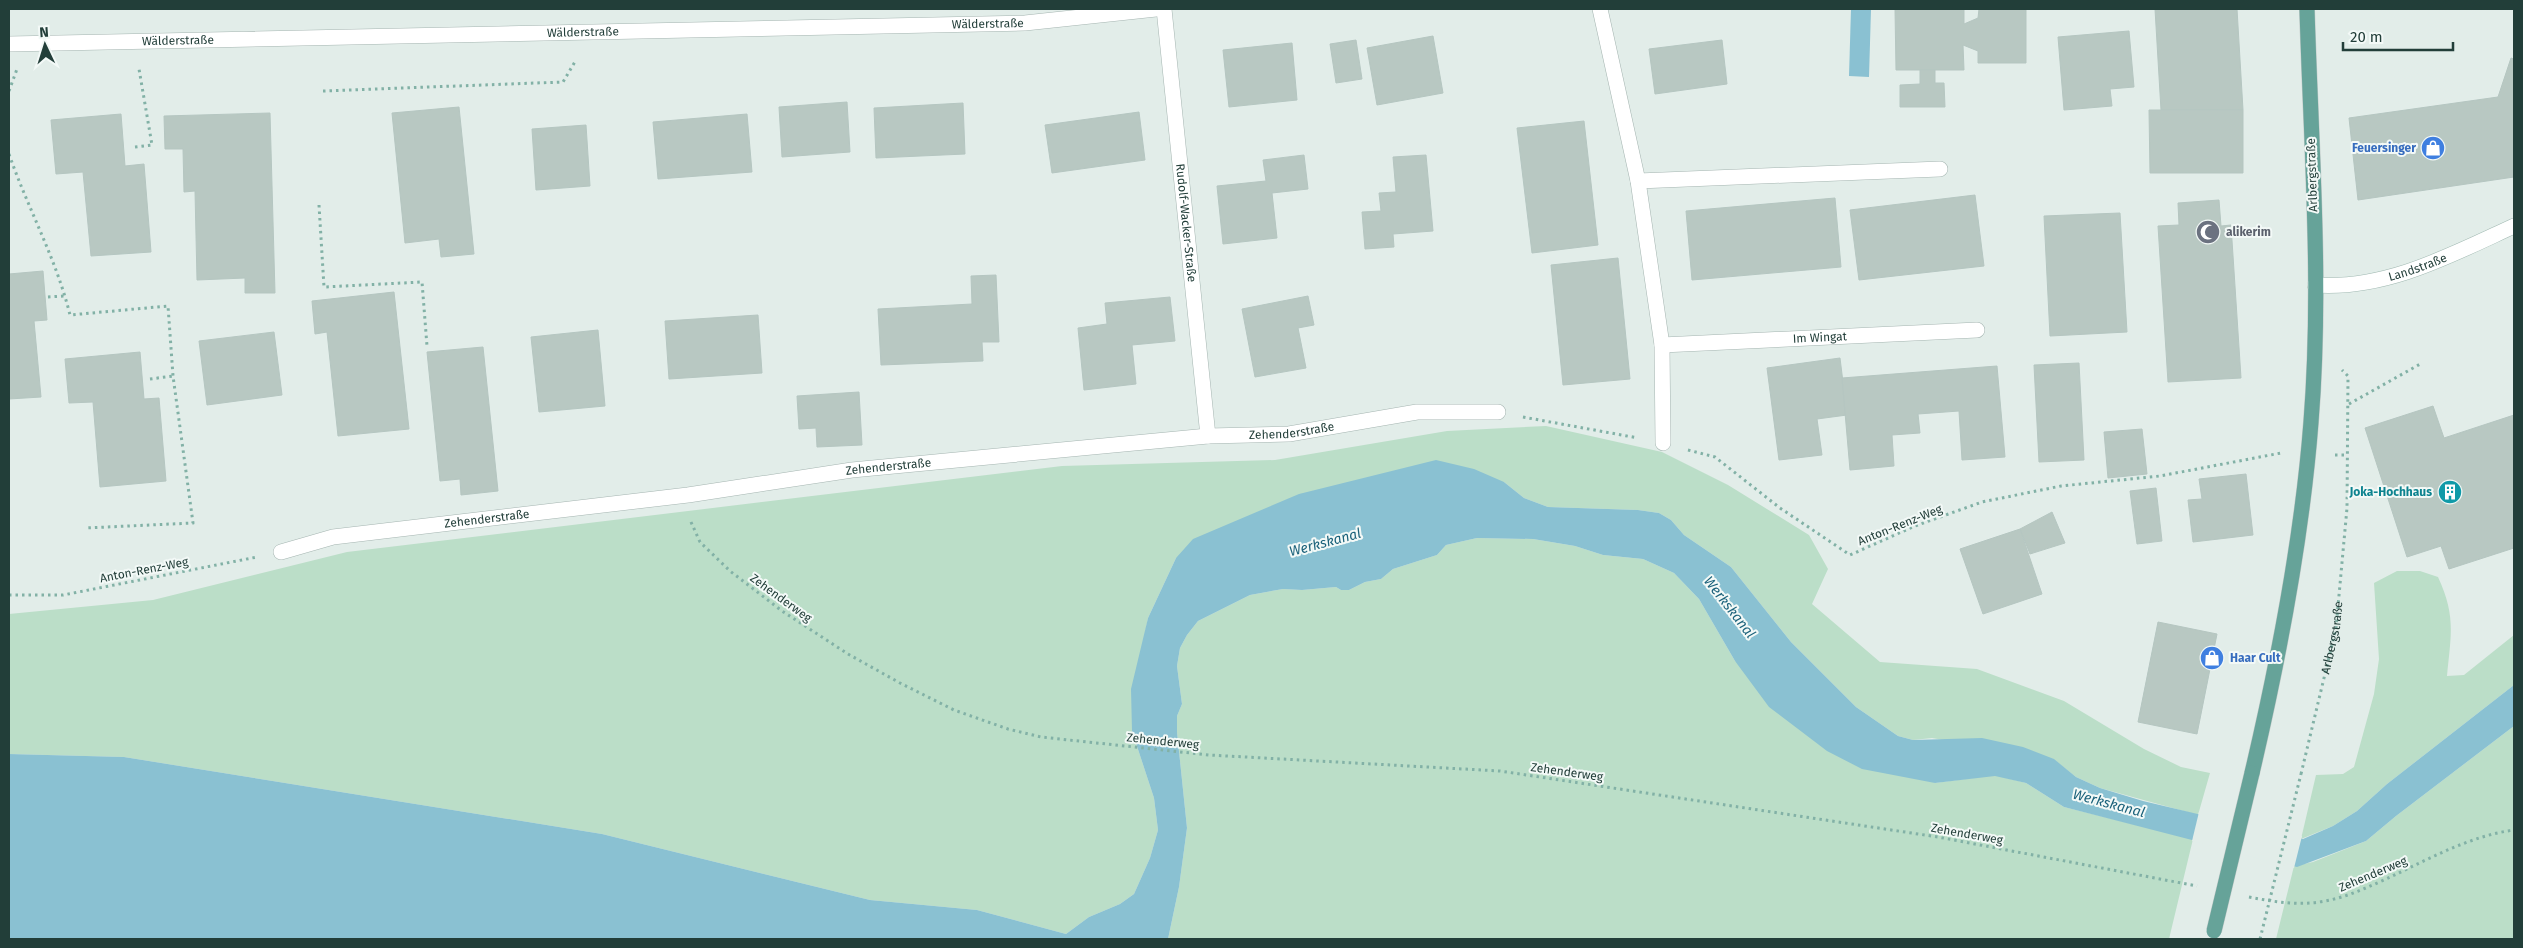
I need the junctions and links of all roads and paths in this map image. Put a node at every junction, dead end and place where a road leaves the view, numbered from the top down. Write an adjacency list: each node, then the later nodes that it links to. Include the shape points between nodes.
1 (1156, 9): 5 (street, Wälderstraße)
2 (1164, 9): 28 (street, Rudolf-Wacker-Straße)
3 (1600, 9): 13 (street)
4 (2307, 9): 16 (main road, Arlbergstraße)
5 (1024, 16): 6 (street, Wälderstraße)
6 (593, 32): 7 (street, Wälderstraße); 9 (path, via 564,82)
7 (134, 41): 8 (street, Wälderstraße); 10 (path, via 152,145)
8 (9, 44)
9 (323, 91)
10 (134, 147)
11 (9, 154): 17 (path, via 54,261)
12 (1940, 169): 13 (street)
13 (1638, 181): 21 (street)
14 (319, 206): 22 (path, via 324,287 422,282)
15 (2514, 226): 16 (street, Landstraße, via 2408,273 2340,287)
16 (2315, 285): 20 (main road, Arlbergstraße)
17 (65, 296): 18 (path); 24 (path, via 70,315 168,306)
18 (48, 297)
19 (1977, 330): 21 (street, Im Wingat)
20 (2315, 340): 26 (path, Arlbergstraße, via 2348,376); 40 (main road, Arlbergstraße, bridge, via 2311,422 2294,571 2252,773)
21 (1662, 344): 29 (street)
22 (427, 346)
23 (2422, 363): 26 (path)
24 (173, 376): 25 (path); 34 (path, via 193,523)
25 (150, 378)
26 (2348, 404): 32 (path, Arlbergstraße)
27 (1498, 412): 28 (street, Zehenderstraße, via 1417,412 1289,434); 29 (path, Anton-Renz-Weg)
28 (1208, 436): 33 (street, Zehenderstraße, via 852,470)
29 (1663, 443): 30 (path, Anton-Renz-Weg, via 1714,457 1780,508 1850,555 1915,526 1982,502 2061,486 2160,476)
30 (2279, 453)
31 (2334, 455): 32 (path)
32 (2348, 455): 41 (path, Arlbergstraße, bridge, via 2347,508 2336,628)
33 (688, 495): 35 (street, Zehenderstraße, via 334,537); 38 (path, Zehenderweg, via 691,522 700,542 730,571 782,611 848,654 929,699 981,721 1040,737 1209,755 1500,771 1938,837)
34 (85, 528)
35 (281, 552): 36 (path, Anton-Renz-Weg, via 63,595)
36 (9, 595)
37 (2514, 830): 39 (path, Zehenderweg, via 2468,842 2350,895 2303,904)
38 (2198, 887)
39 (2247, 896)
40 (2212, 939)
41 (2260, 939)

